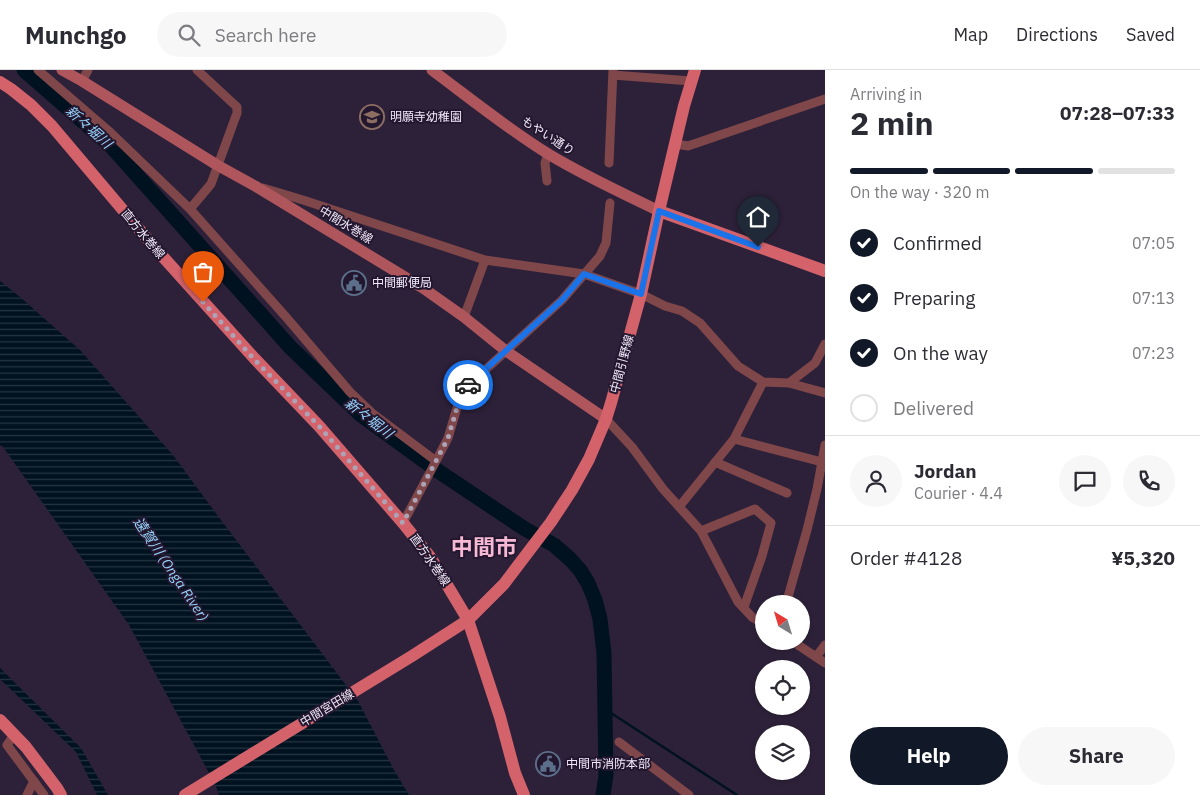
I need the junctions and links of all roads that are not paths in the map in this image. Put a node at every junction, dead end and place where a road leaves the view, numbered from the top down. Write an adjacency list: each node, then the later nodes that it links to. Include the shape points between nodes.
1 (38, 70): 18 (street, via 111,133)
2 (62, 70): 8 (main road, 中間水巻線)
3 (88, 70): 8 (street)
4 (197, 70): 14 (street, via 237,107)
5 (432, 70): 12 (main road, もやい通り)
6 (613, 72): 7 (street); 13 (street)
7 (693, 76): 11 (main road, 中間引野線)
8 (82, 81): 14 (main road, 中間水巻線)
9 (0, 82): 39 (main road, 直方水巻線, via 52,126 155,248 319,426)
10 (825, 99): 11 (street, via 688,146)
11 (676, 144): 19 (main road, 中間引野線)
12 (548, 154): 15 (street, via 545,163); 19 (main road, もやい通り)
13 (609, 162)
14 (217, 165): 16 (main road, 中間水巻線); 18 (street, via 211,184)
15 (547, 181)
16 (255, 186): 20 (street); 24 (main road, 中間水巻線, via 423,288)
17 (610, 203): 22 (street, via 606,242 600,256)
18 (190, 209): 33 (street, via 350,392 372,413)
19 (659, 211): 21 (main road); 23 (main road, 中間引野線)
20 (485, 260): 22 (street); 24 (street)
21 (825, 271)
22 (584, 274): 23 (street); 26 (street, via 562,300)
23 (641, 294): 27 (street, via 682,311 700,323 738,366); 30 (main road, 中間引野線)
24 (464, 317): 26 (main road, 中間水巻線)
25 (825, 344): 28 (street, via 816,364)
26 (506, 351): 30 (main road, 中間水巻線); 33 (street, via 462,391 448,438)
27 (763, 382): 28 (street); 31 (street)
28 (789, 384): 29 (street)
29 (825, 393)
30 (606, 418): 38 (street); 43 (main road, 中間引野線, via 589,459 551,522 504,584)
31 (734, 439): 34 (street); 35 (street)
32 (825, 445): 35 (street)
33 (436, 461): 39 (street)
34 (715, 462): 37 (street); 38 (street)
35 (822, 462): 36 (street)
36 (821, 490): 41 (street)
37 (787, 493)
38 (679, 507): 40 (street)
39 (403, 523): 43 (main road, 直方水巻線, via 431,558)
40 (701, 531): 42 (street, via 738,602); 42 (street, via 755,509 771,523)
41 (789, 595)
42 (744, 607): 44 (street)
43 (468, 620): 56 (main road, 中間宮田線); 57 (main road, 直方水巻線)
44 (755, 620)
45 (825, 646): 47 (street)
46 (806, 650): 47 (street)
47 (816, 657): 48 (street)
48 (825, 663)
49 (0, 720): 50 (main road)
50 (14, 734): 52 (street, via 7,745); 55 (main road)
51 (618, 742): 58 (street)
52 (34, 781): 53 (street); 54 (street)
53 (27, 795)
54 (44, 795)
55 (61, 795)
56 (185, 795)
57 (524, 795)
58 (689, 795)

